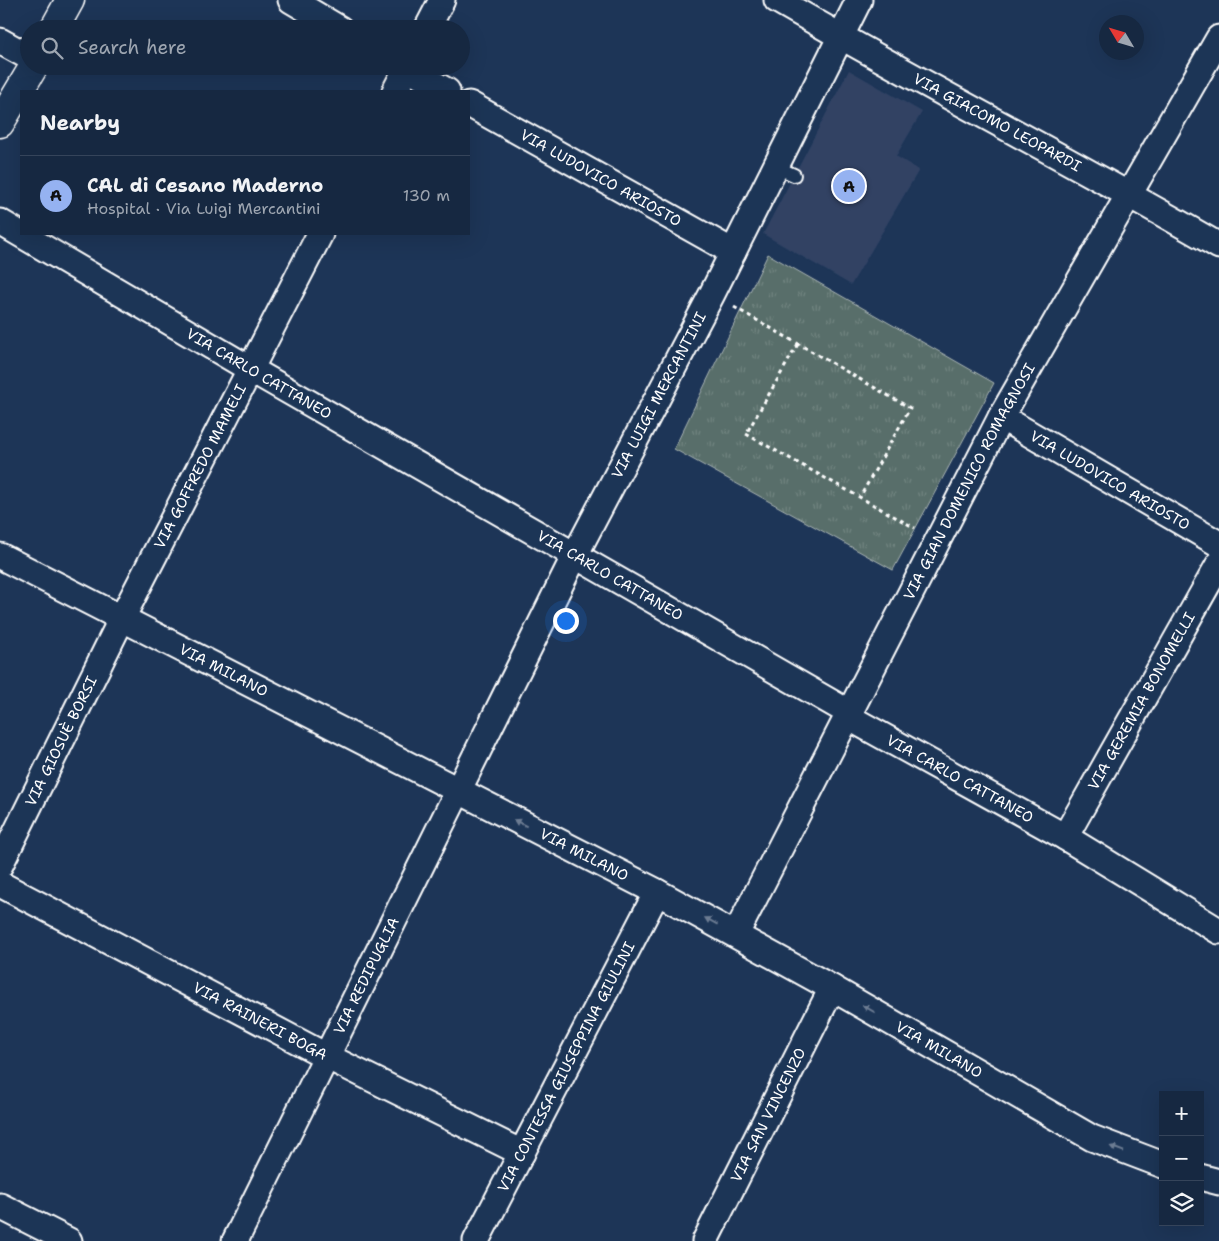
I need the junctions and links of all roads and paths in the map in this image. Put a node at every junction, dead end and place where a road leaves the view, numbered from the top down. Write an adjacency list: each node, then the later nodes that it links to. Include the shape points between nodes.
1 (70, 0): 6 (street)
2 (291, 0): 7 (street)
3 (442, 0): 8 (street)
4 (777, 0): 9 (street, VIA GIACOMO LEOPARDI)
5 (859, 0): 9 (street, VIA LUIGI MERCANTINI)
6 (59, 20)
7 (325, 20)
8 (432, 20)
9 (840, 37): 20 (street, VIA GIACOMO LEOPARDI); 26 (street, VIA LUIGI MERCANTINI, via 785,171)
10 (1219, 38): 20 (street, VIA GIAN DOMENICO ROMAGNOSI)
11 (0, 41): 12 (street)
12 (20, 52)
13 (29, 75): 19 (street)
14 (402, 75): 16 (street)
15 (420, 75): 17 (street)
16 (395, 90)
17 (445, 90)
18 (470, 105): 26 (street, VIA LUDOVICO ARIOSTO)
19 (0, 123)
20 (1130, 194): 25 (street, VIA GIACOMO LEOPARDI); 30 (street, VIA GIAN DOMENICO ROMAGNOSI)
21 (0, 222): 22 (street, VIA CARLO CATTANEO)
22 (20, 234)
23 (22, 235): 29 (street, VIA CARLO CATTANEO)
24 (319, 235): 29 (street, VIA GOFFREDO MAMELI)
25 (1219, 246)
26 (733, 252): 27 (street, VIA LUIGI MERCANTINI)
27 (712, 294): 28 (path); 35 (street, VIA LUIGI MERCANTINI)
28 (798, 344): 31 (path, via 910,408); 31 (path, via 746,434)
29 (250, 369): 35 (street, VIA CARLO CATTANEO); 37 (street, VIA GOFFREDO MAMELI)
30 (1001, 416): 32 (street, VIA GIAN DOMENICO ROMAGNOSI); 33 (street, VIA LUDOVICO ARIOSTO)
31 (860, 497): 32 (path)
32 (937, 541): 38 (street, VIA GIAN DOMENICO ROMAGNOSI)
33 (1219, 544)
34 (0, 556): 37 (street, VIA MILANO)
35 (574, 557): 38 (street, VIA CARLO CATTANEO); 39 (street, VIA LUIGI MERCANTINI)
36 (1219, 564): 40 (street, VIA GEREMIA BONOMELLI)
37 (122, 618): 39 (street, VIA MILANO); 41 (street, VIA GIOSUÈ BORSI)
38 (850, 716): 40 (street, VIA CARLO CATTANEO); 45 (street, VIA GIAN DOMENICO ROMAGNOSI)
39 (458, 791): 43 (street, VIA MILANO, one-way to 39); 47 (street, VIA REDIPUGLIA)
40 (1065, 838): 44 (street, VIA CARLO CATTANEO)
41 (0, 865)
42 (0, 884): 47 (street, VIA RAINERI BOGA)
43 (657, 892): 45 (street, VIA MILANO, one-way to 43); 48 (street, VIA CONTESSA GIUSEPPINA GIULINI)
44 (1219, 930)
45 (736, 934): 46 (street, VIA MILANO)
46 (832, 988): 49 (street, VIA MILANO, one-way to 46, via 1092,1138); 56 (street, VIA SAN VINCENZO)
47 (326, 1056): 48 (street, VIA RAINERI BOGA); 54 (street, VIA REDIPUGLIA)
48 (522, 1153): 55 (street, VIA CONTESSA GIUSEPPINA GIULINI)
49 (1159, 1163)
50 (1204, 1178): 51 (street)
51 (1219, 1182)
52 (0, 1206): 53 (street)
53 (69, 1241)
54 (235, 1241)
55 (476, 1241)
56 (705, 1241)

